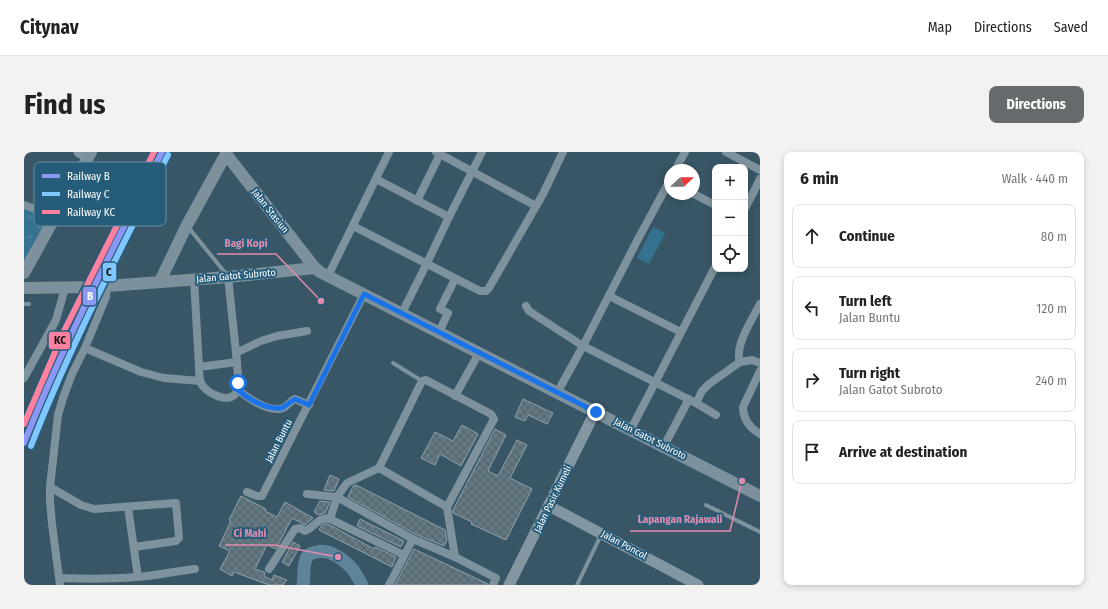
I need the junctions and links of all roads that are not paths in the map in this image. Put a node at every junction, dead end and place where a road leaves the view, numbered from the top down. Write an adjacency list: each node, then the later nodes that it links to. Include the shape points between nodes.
1 (389, 152): 11 (street)
2 (482, 152): 10 (street)
3 (564, 152): 19 (street)
4 (685, 152): 8 (street)
5 (726, 152): 9 (street)
6 (225, 153): 22 (main road, Jalan Stasiun); 25 (main road, Jalan Stasiun)
7 (438, 153): 10 (street); 15 (street)
8 (678, 164)
9 (760, 170)
10 (472, 171): 19 (street); 21 (street)
11 (376, 179): 15 (street); 24 (street)
12 (760, 179): 17 (street)
13 (664, 192): 41 (street)
14 (700, 197): 16 (street)
15 (417, 201): 21 (street)
16 (712, 203)
17 (748, 203)
18 (24, 205): 20 (street)
19 (536, 206): 34 (street, via 490,288 480,291)
20 (34, 209)
21 (449, 217): 26 (street)
22 (186, 225): 32 (lane); 35 (main road, Jalan Stasiun)
23 (50, 226): 28 (main road)
24 (353, 226): 26 (street); 31 (street)
25 (303, 252): 27 (main road, Jalan Stasiun); 29 (main road, via 301,265)
26 (427, 263): 34 (street); 46 (street)
27 (315, 268): 29 (main road, Jalan Gatot Subroto); 31 (main road, Jalan Gatot Subroto)
28 (26, 269): 38 (main road)
29 (293, 271): 32 (main road, Jalan Gatot Subroto)
30 (712, 272): 49 (street)
31 (328, 276): 40 (main road, Jalan Gatot Subroto)
32 (228, 277): 33 (main road, Jalan Gatot Subroto); 52 (street)
33 (194, 279): 35 (main road, Jalan Gatot Subroto); 58 (street)
34 (455, 279): 48 (street, via 440,309 448,313)
35 (160, 281): 36 (main road, Jalan Gatot Subroto)
36 (107, 286): 39 (main road, Jalan Gatot Subroto); 51 (street, via 106,298)
37 (24, 288): 38 (main road, Jalan Gatot Subroto)
38 (40, 288): 39 (main road, Jalan Gatot Subroto)
39 (65, 288): 60 (street, via 56,320)
40 (364, 294): 46 (main road, Jalan Gatot Subroto); 69 (street, Jalan Buntu)
41 (609, 296): 49 (street); 50 (street)
42 (24, 304): 43 (lane)
43 (29, 304)
44 (760, 304): 55 (street, via 740,347)
45 (526, 306): 50 (street)
46 (402, 313): 48 (main road, Jalan Gatot Subroto)
47 (307, 331): 52 (street, via 277,336)
48 (439, 332): 53 (main road, Jalan Gatot Subroto)
49 (681, 332): 63 (street)
50 (583, 346): 63 (street); 65 (street)
51 (85, 348): 61 (street, via 141,372 164,378); 76 (street, via 72,374 58,415)
52 (236, 353): 54 (street)
53 (479, 353): 65 (main road, Jalan Gatot Subroto); 66 (street)
54 (236, 362): 58 (street); 64 (street)
55 (740, 362): 57 (street, via 752,360); 68 (street, via 709,384)
56 (393, 363): 62 (lane)
57 (760, 363)
58 (199, 367): 61 (street)
59 (760, 371): 73 (street, via 743,406 749,426)
60 (24, 378)
61 (200, 381): 64 (street, via 208,392 223,397 229,397)
62 (422, 381): 66 (street, via 426,380); 75 (street)
63 (655, 382): 67 (street); 72 (street)
64 (238, 390): 69 (street, via 269,408 282,408 295,399)
65 (557, 393): 70 (main road, Jalan Gatot Subroto)
66 (456, 396): 84 (street, via 491,414 494,419)
67 (688, 399): 68 (street); 74 (street)
68 (696, 403): 71 (street)
69 (309, 405): 77 (street, Jalan Buntu, via 262,496)
70 (596, 412): 72 (main road, Jalan Gatot Subroto); 82 (street, Jalan Pasir Kumeli)
71 (716, 415)
72 (630, 429): 74 (main road, Jalan Gatot Subroto)
73 (760, 434)
74 (664, 446): 80 (main road, Jalan Gatot Subroto)
75 (379, 468): 79 (street, via 347,483); 84 (street)
76 (50, 488): 83 (street, via 94,509); 95 (street)
77 (247, 492)
78 (307, 494): 79 (street)
79 (337, 496): 85 (street); 88 (street)
80 (760, 496)
81 (706, 505): 86 (lane)
82 (549, 506): 87 (street, Jalan Poncol); 99 (street, Jalan Pasir Kumeli)
83 (128, 507): 89 (street); 89 (street, via 176,503 178,540)
84 (447, 507): 91 (street)
85 (330, 519): 90 (street); 93 (street, via 320,520 305,531 295,529)
86 (760, 532)
87 (602, 533): 100 (lane); 101 (street, Jalan Poncol)
88 (413, 539): 90 (street); 91 (street)
89 (134, 547): 94 (street)
90 (404, 555): 97 (street)
91 (455, 557): 98 (street, via 496,578)
92 (194, 569): 94 (street)
93 (269, 569)
94 (138, 577): 96 (street)
95 (60, 581): 96 (street)
96 (88, 582)
97 (389, 585)
98 (492, 585)
99 (509, 585)
100 (577, 585)
101 (698, 585)

